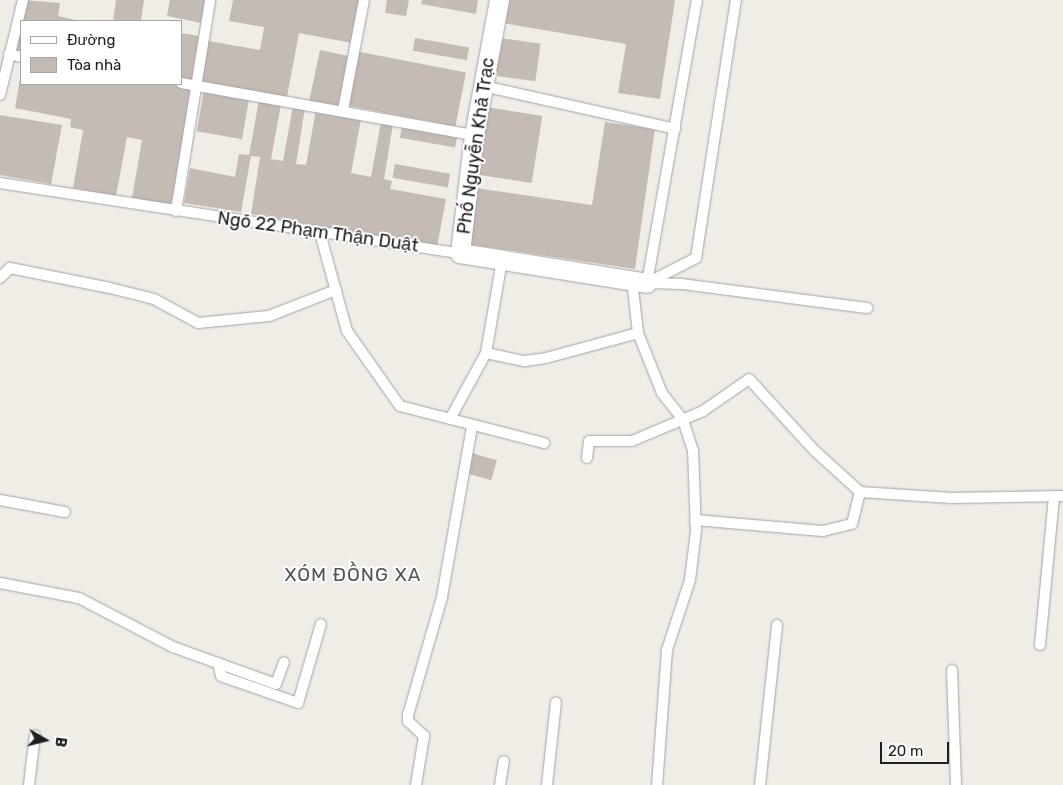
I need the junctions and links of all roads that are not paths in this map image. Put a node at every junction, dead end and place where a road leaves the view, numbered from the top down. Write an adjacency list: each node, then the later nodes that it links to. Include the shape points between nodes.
1 (23, 0): 7 (lane)
2 (210, 0): 10 (lane)
3 (364, 0): 13 (lane)
4 (499, 0): 11 (street, Phố Nguyễn Khả Trạc)
5 (697, 0): 14 (lane)
6 (736, 0): 22 (lane, via 696,258)
7 (8, 54): 8 (lane); 12 (lane)
8 (20, 56)
9 (182, 83): 10 (lane)
10 (195, 85): 13 (lane); 17 (lane)
11 (483, 86): 14 (lane); 15 (street, Phố Nguyễn Khả Trạc)
12 (0, 95)
13 (343, 110): 15 (lane)
14 (675, 129): 22 (lane)
15 (474, 135): 19 (street, Phố Nguyễn Khả Trạc)
16 (0, 183): 17 (lane, Ngõ 22 Phạm Thận Duật)
17 (176, 211): 18 (lane, Ngõ 22 Phạm Thận Duật)
18 (320, 233): 19 (lane, Ngõ 22 Phạm Thận Duật); 23 (lane)
19 (460, 253): 20 (street, Phố Nguyễn Khả Trạc)
20 (502, 260): 22 (street, Phố Nguyễn Khả Trạc); 26 (lane)
21 (0, 278): 23 (lane, via 10,268 110,288 154,299 198,323 269,316)
22 (639, 282): 24 (lane, via 682,284); 25 (lane)
23 (336, 290): 27 (lane, via 347,331 400,406)
24 (867, 308)
25 (638, 333): 26 (lane, via 546,358 525,360); 28 (lane, via 662,394)
26 (486, 353): 27 (lane)
27 (450, 419): 29 (lane)
28 (683, 420): 31 (lane, via 632,441 589,441); 32 (lane, via 703,412 749,379 815,452); 36 (lane, via 693,450)
29 (472, 426): 30 (lane); 48 (lane, via 442,597 408,715 408,721 424,736)
30 (544, 443)
31 (587, 458)
32 (860, 492): 33 (lane, via 952,498); 36 (lane, via 852,524 823,531)
33 (1059, 497): 40 (lane)
34 (0, 500): 35 (lane)
35 (65, 512)
36 (695, 520): 51 (lane, via 690,580 667,650)
37 (0, 583): 42 (lane, via 79,598 173,647)
38 (321, 624): 42 (lane, via 298,703 221,676)
39 (777, 625): 52 (lane)
40 (1040, 645)
41 (284, 662): 42 (lane, via 276,684)
42 (218, 663)
43 (952, 670): 53 (lane)
44 (556, 702): 50 (lane)
45 (35, 735): 47 (lane)
46 (504, 762): 49 (lane)
47 (29, 785)
48 (416, 785)
49 (500, 785)
50 (547, 785)
51 (658, 785)
52 (760, 785)
53 (956, 785)

